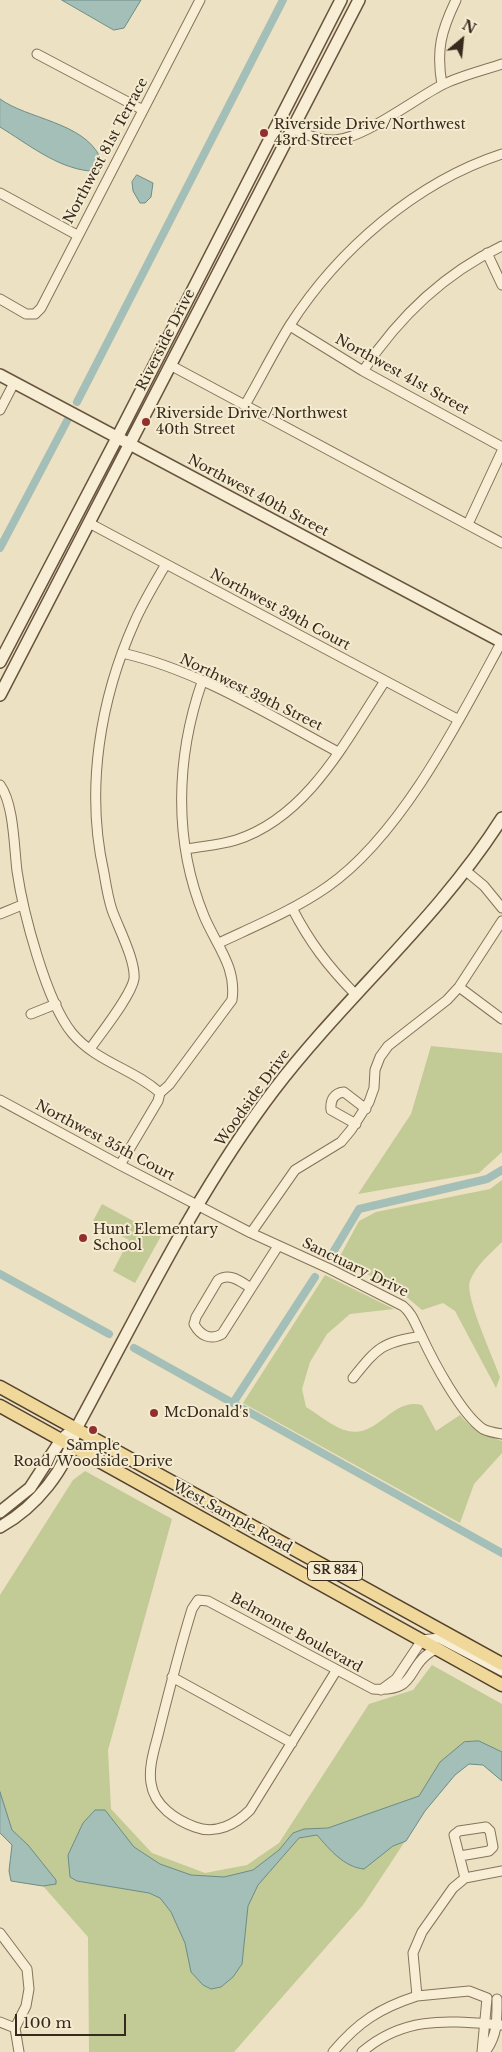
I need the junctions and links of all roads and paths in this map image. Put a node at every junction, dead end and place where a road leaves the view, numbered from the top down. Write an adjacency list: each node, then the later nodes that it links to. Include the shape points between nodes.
1 (200, 0): 8 (street, Northwest 81st Terrace)
2 (341, 0): 9 (street, Riverside Drive)
3 (359, 0): 10 (street, Riverside Drive)
4 (456, 0): 7 (street, via 444,25 440,44 438,62)
5 (37, 54): 8 (street)
6 (502, 64): 7 (street)
7 (442, 85): 10 (street, via 349,138 314,137)
8 (143, 110): 13 (street, Northwest 81st Terrace)
9 (280, 122): 10 (street); 25 (street, Riverside Drive)
10 (292, 128): 19 (street, Riverside Drive)
11 (502, 154): 18 (street, via 468,168 412,199 327,275)
12 (0, 192): 13 (street)
13 (77, 235): 17 (street, Northwest 81st Terrace, via 35,314 26,314)
14 (502, 246): 15 (street)
15 (487, 253): 16 (street); 20 (street, via 444,281 412,308 383,341)
16 (502, 285)
17 (0, 299)
18 (290, 326): 20 (street, Northwest 41st Street); 23 (street)
19 (170, 365): 23 (street); 26 (street, Riverside Drive)
20 (363, 371): 27 (street, Northwest 41st Street)
21 (0, 375): 22 (street, Northwest 40th Street)
22 (14, 383): 24 (street); 25 (street, Northwest 40th Street)
23 (245, 405): 30 (street)
24 (0, 410)
25 (117, 438): 26 (street, Northwest 40th Street); 35 (street, Riverside Drive)
26 (129, 444): 29 (street, Riverside Drive); 33 (street, Northwest 40th Street)
27 (502, 447)
28 (502, 451): 30 (street)
29 (89, 523): 32 (street, Northwest 39th Court); 38 (street, Riverside Drive)
30 (468, 524): 31 (street)
31 (502, 542)
32 (166, 564): 34 (street, via 136,619); 36 (street, Northwest 39th Court)
33 (502, 641): 39 (street)
34 (122, 653): 37 (street, Northwest 39th Street, via 142,657); 56 (street, via 100,732 97,826 111,907 134,978 130,991)
35 (0, 662)
36 (385, 681): 39 (street, Northwest 39th Court); 40 (street)
37 (202, 682): 40 (street, Northwest 39th Street); 43 (street, via 190,716 181,781 181,822)
38 (0, 695)
39 (459, 720): 46 (street, via 415,790 381,835 328,887)
40 (338, 752): 43 (street, via 297,803 275,820 236,840)
41 (0, 785): 45 (street, via 9,807)
42 (502, 818): 44 (street, Woodside Drive)
43 (187, 849): 50 (street, via 192,881 204,917)
44 (466, 871): 47 (street); 52 (street, Woodside Drive)
45 (22, 904): 48 (street); 53 (street)
46 (292, 908): 50 (street); 52 (street, via 326,963)
47 (502, 908)
48 (0, 914)
49 (502, 921): 51 (street)
50 (219, 943): 57 (street, via 232,973 232,1000)
51 (459, 986): 55 (street); 59 (street, via 447,1000 388,1046 375,1070 374,1088)
52 (355, 994): 62 (street, Woodside Drive, via 273,1091)
53 (56, 1004): 54 (street); 56 (street, via 72,1032)
54 (30, 1014)
55 (502, 1019)
56 (90, 1049): 57 (street)
57 (160, 1093): 61 (street)
58 (0, 1100): 61 (street, Northwest 35th Court)
59 (366, 1109): 60 (street); 60 (street, via 344,1092 332,1098 331,1110)
60 (356, 1124): 63 (street, via 341,1142 295,1170)
61 (120, 1165): 62 (street, Northwest 35th Court)
62 (198, 1206): 63 (street, Sanctuary Drive); 70 (street, Woodside Drive)
63 (251, 1233): 64 (street, Sanctuary Drive)
64 (278, 1246): 65 (street); 66 (street, Sanctuary Drive, via 403,1306 411,1312)
65 (251, 1288): 65 (street, via 222,1334 215,1338 198,1331 194,1324 196,1317 218,1280 231,1276)
66 (421, 1336): 67 (street, via 385,1344); 71 (street, Sanctuary Drive, via 472,1420 485,1430)
67 (353, 1378)
68 (0, 1387): 70 (main road, West Sample Road / SR 834)
69 (0, 1406): 72 (main road, West Sample Road / SR 834)
70 (76, 1429): 72 (street, Woodside Drive); 75 (main road, West Sample Road / SR 834)
71 (502, 1434)
72 (66, 1443): 73 (main road, West Sample Road / SR 834); 74 (street, via 30,1488); 76 (street, via 41,1496)
73 (187, 1508): 75 (main road, via 197,1506 225,1521); 77 (main road, West Sample Road / SR 834)
74 (0, 1512)
75 (241, 1519): 78 (main road, West Sample Road / SR 834)
76 (0, 1527)
77 (329, 1587): 78 (main road, via 350,1590 414,1626); 79 (main road, West Sample Road / SR 834)
78 (430, 1624): 81 (main road, West Sample Road / SR 834)
79 (422, 1640): 80 (main road, West Sample Road / SR 834); 83 (street, via 439,1638); 86 (street, via 396,1679)
80 (438, 1648): 85 (main road, West Sample Road / SR 834); 86 (street, via 425,1654 400,1687)
81 (502, 1664)
82 (336, 1671): 84 (street, Belmonte Boulevard, via 208,1600 198,1600 192,1608); 86 (street, Belmonte Boulevard, via 365,1687); 87 (street)
83 (502, 1671)
84 (172, 1677): 87 (street); 87 (street, via 151,1766 151,1784 168,1813 180,1820 197,1828 211,1829 227,1827 240,1820 250,1810)
85 (502, 1685)
86 (381, 1690)
87 (292, 1743)
88 (460, 1856): 88 (street, via 454,1835 459,1830 486,1827 490,1831 493,1847 489,1851); 90 (street)
89 (502, 1871): 90 (street)
90 (465, 1878): 92 (street, via 453,1888 420,1936 413,1953)
91 (0, 1934): 97 (street, via 27,1969 29,1989 26,2006)
92 (417, 1996): 93 (street, via 469,1991); 99 (street, via 378,2011 351,2031)
93 (492, 1998): 95 (street); 96 (street)
94 (0, 2022): 97 (street)
95 (485, 2024): 96 (street); 100 (street, via 430,2021 400,2028 373,2042); 101 (street)
96 (500, 2025): 101 (street)
97 (15, 2028): 98 (street)
98 (19, 2052)
99 (333, 2052)
100 (362, 2052)
101 (484, 2052)

